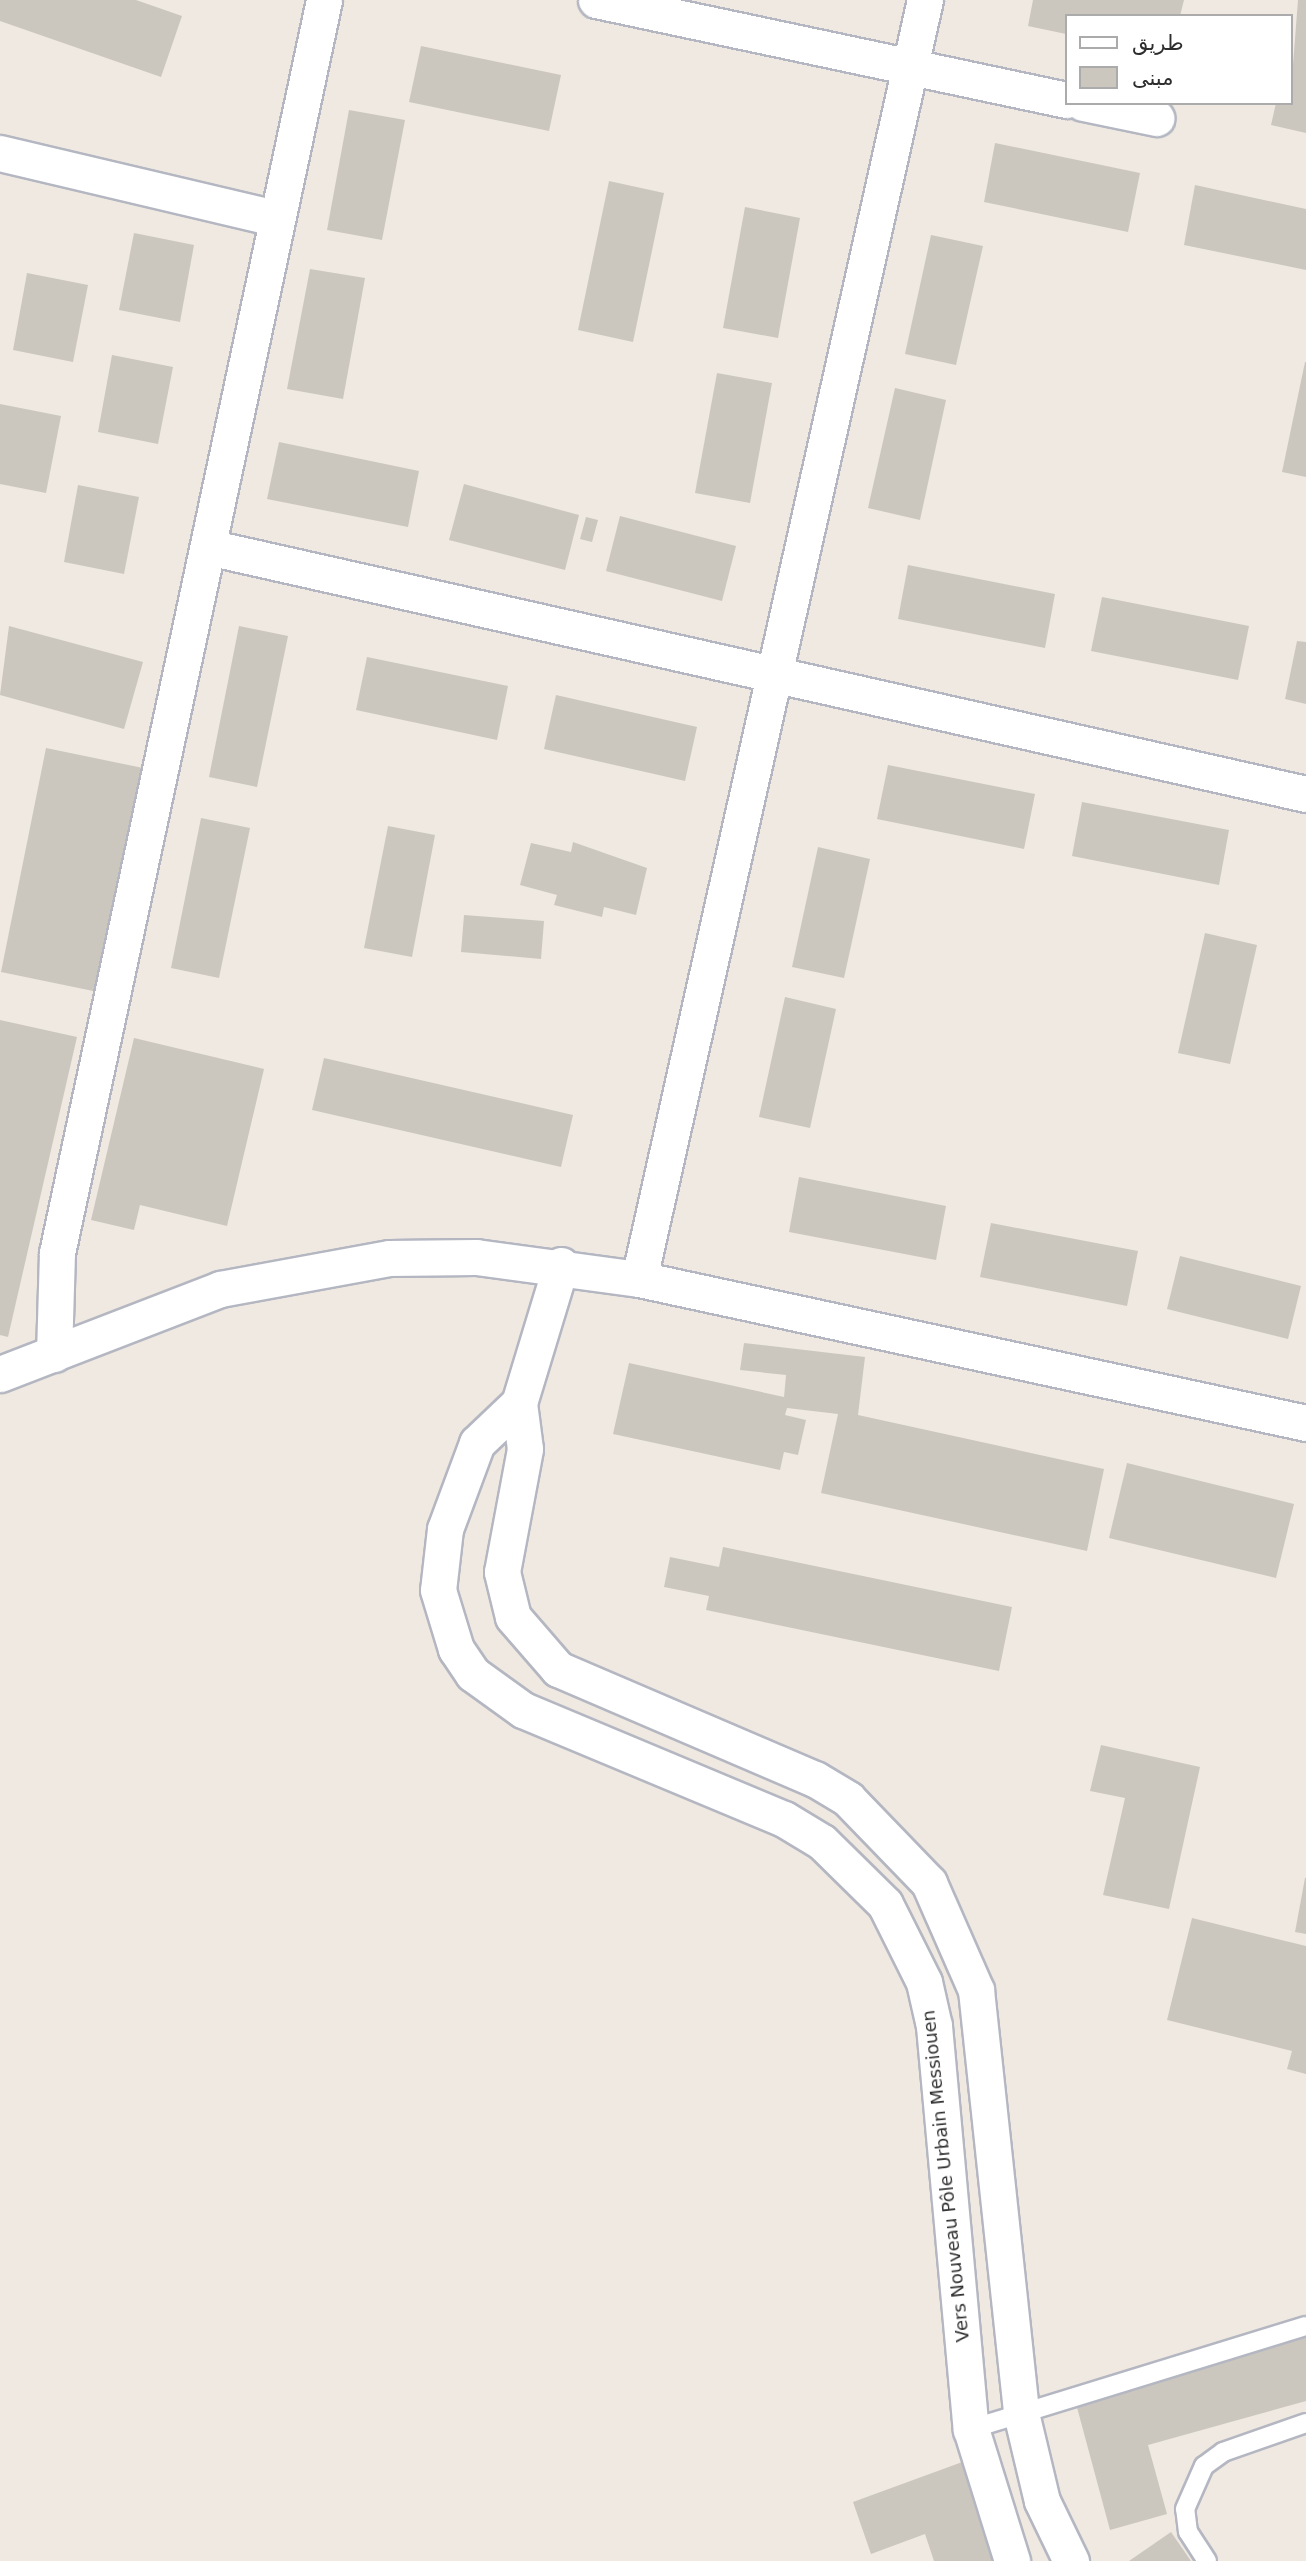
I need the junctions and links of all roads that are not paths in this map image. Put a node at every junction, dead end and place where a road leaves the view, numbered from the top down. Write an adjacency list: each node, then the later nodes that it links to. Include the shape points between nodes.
1 (324, 0): 9 (street)
2 (596, 0): 4 (street)
3 (925, 0): 4 (street)
4 (910, 67): 5 (street); 11 (street)
5 (1064, 100)
6 (1093, 105): 7 (street)
7 (1156, 118)
8 (0, 153): 9 (street)
9 (275, 218): 10 (street)
10 (208, 547): 11 (street); 15 (street, via 57,1253)
11 (774, 674): 12 (street); 14 (street)
12 (1306, 794)
13 (561, 1265): 14 (street); 15 (street, via 389,1258 304,1269 220,1289); 17 (street, Vers Nouveau Pôle Urbain Messiouen)
14 (639, 1279): 18 (street)
15 (54, 1354): 16 (street)
16 (0, 1374)
17 (519, 1403): 20 (street, Vers Nouveau Pôle Urbain Messiouen, via 525,1449 502,1572 513,1616 540,1654 578,1680 815,1779 848,1799 905,1852 949,1917 983,2029); 22 (street, Vers Nouveau Pôle Urbain Messiouen, via 477,1443 445,1529 438,1590 456,1649 481,1681 523,1710 785,1819 822,1842 885,1904 920,1972 934,2026)
18 (1306, 1423)
19 (1306, 2326): 20 (lane)
20 (1021, 2413): 22 (lane); 24 (street, Vers Nouveau Pôle Urbain Messiouen, via 1042,2501)
21 (1306, 2423): 25 (lane, via 1223,2452 1204,2466 1185,2509 1188,2532)
22 (971, 2429): 23 (street, Vers Nouveau Pôle Urbain Messiouen)
23 (1012, 2561)
24 (1071, 2561)
25 (1207, 2561)

